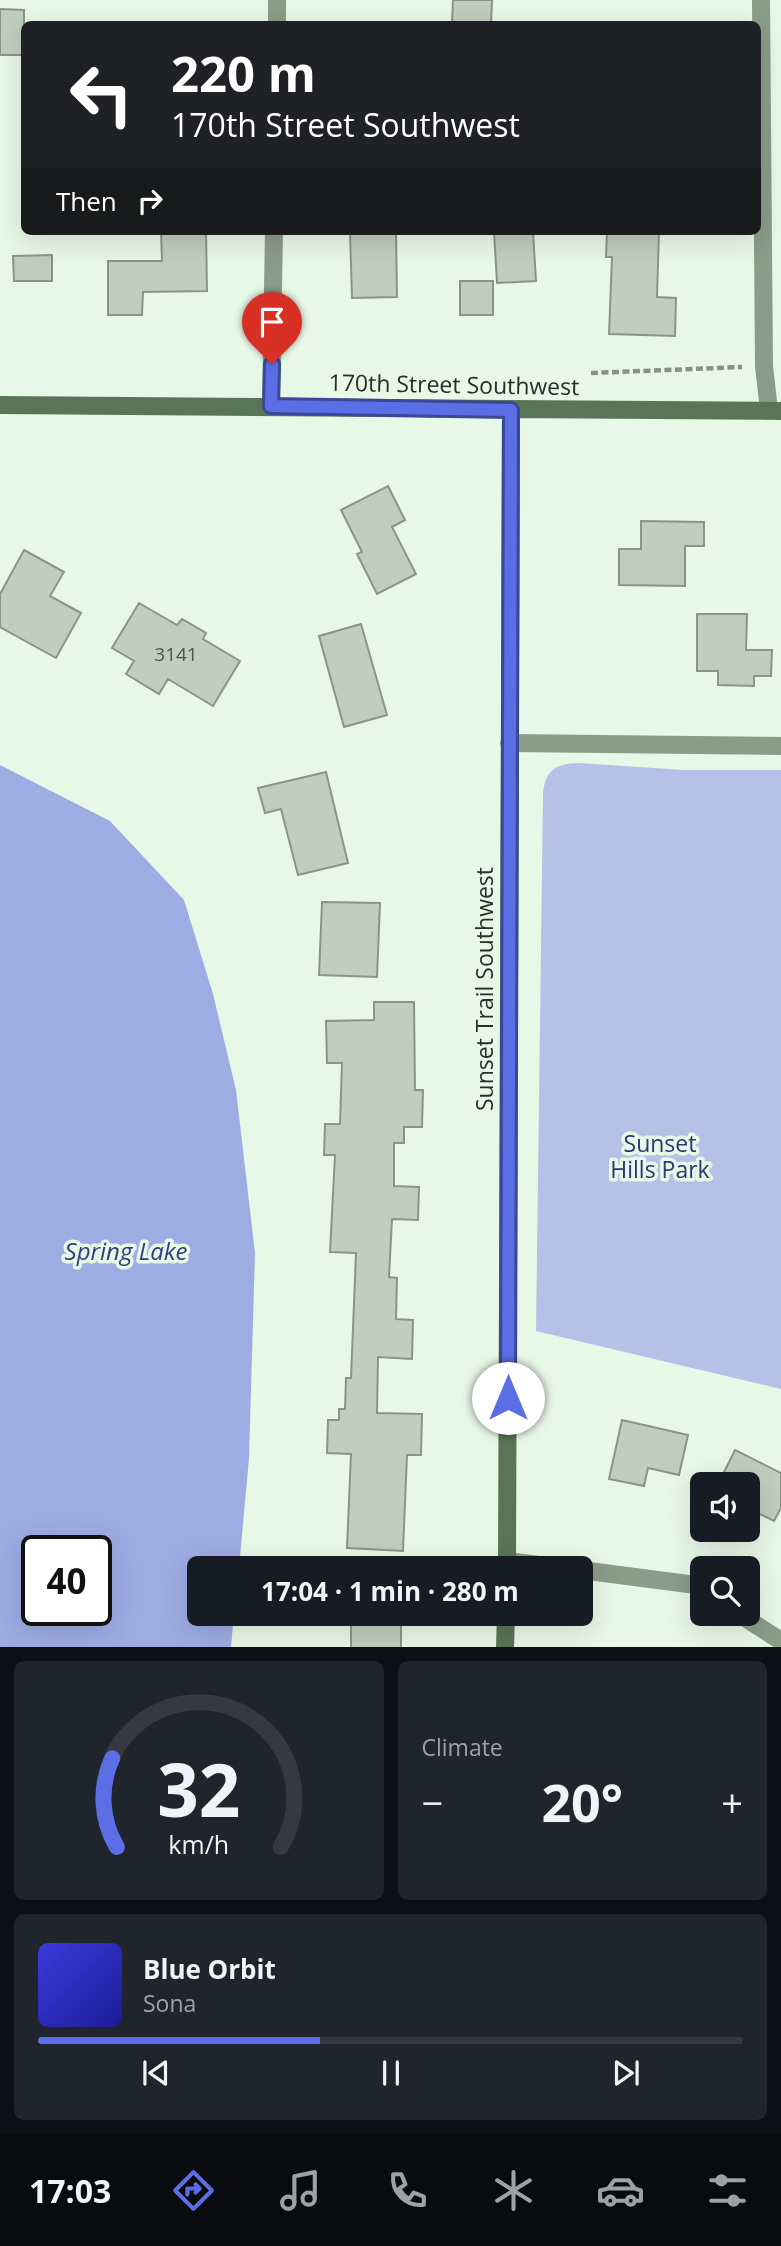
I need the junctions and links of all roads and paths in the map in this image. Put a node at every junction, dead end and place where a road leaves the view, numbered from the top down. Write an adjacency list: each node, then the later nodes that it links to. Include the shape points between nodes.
1 (277, 0): 3 (street)
2 (761, 0): 5 (street)
3 (277, 21)
4 (274, 235): 8 (street)
5 (764, 366): 6 (path); 10 (street)
6 (592, 373)
7 (0, 405): 8 (street, 170th Street Southwest)
8 (271, 406): 9 (street, 170th Street Southwest)
9 (511, 410): 10 (street, 170th Street Southwest); 11 (street, Sunset Trail Southwest)
10 (775, 410)
11 (509, 743): 12 (street); 13 (street, Sunset Trail Southwest)
12 (781, 746)
13 (508, 1556)
14 (593, 1572): 15 (street)
15 (690, 1584)
16 (506, 1626): 19 (street)
17 (758, 1626): 18 (street)
18 (781, 1641)
19 (505, 1647)

